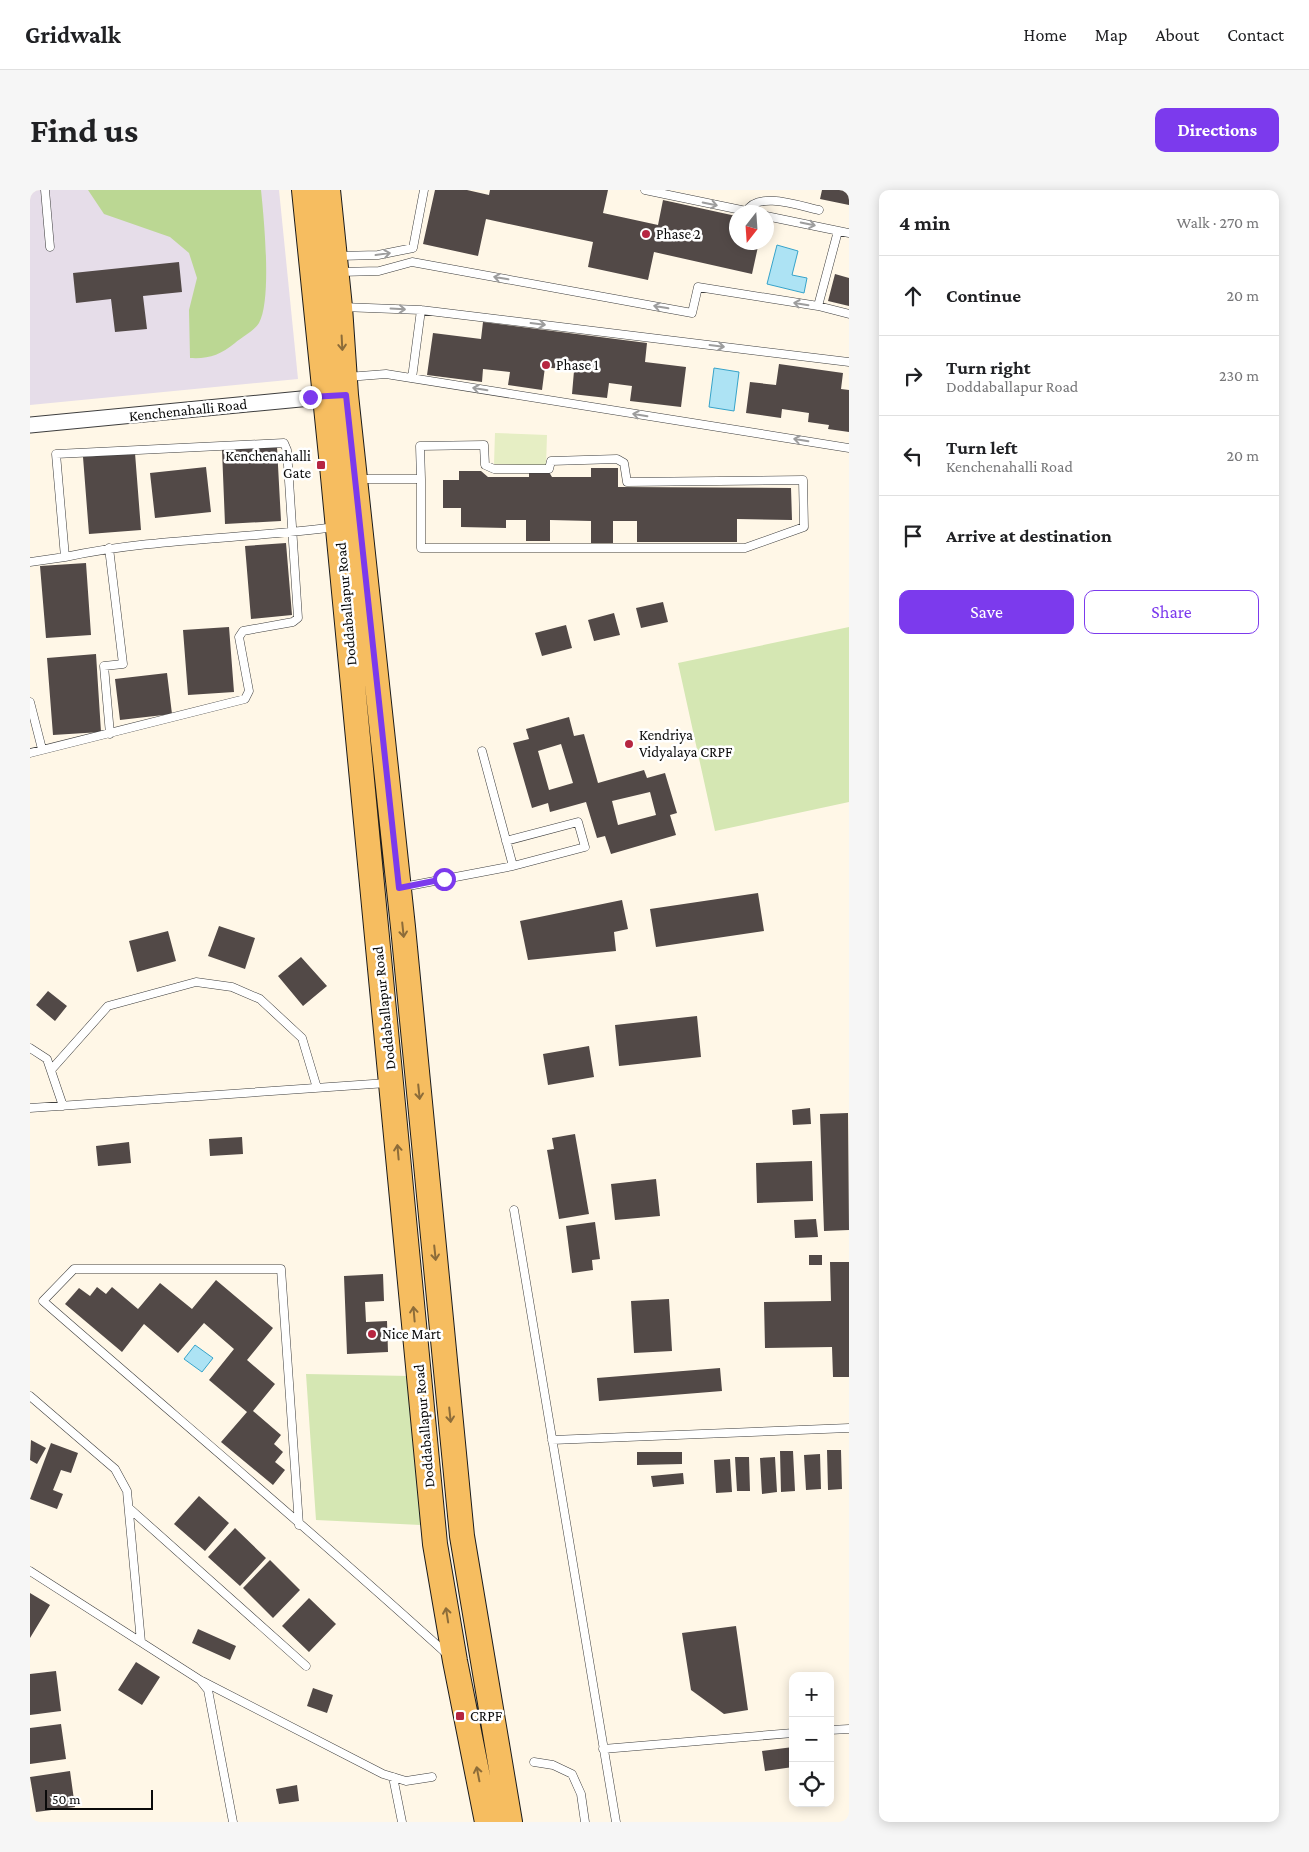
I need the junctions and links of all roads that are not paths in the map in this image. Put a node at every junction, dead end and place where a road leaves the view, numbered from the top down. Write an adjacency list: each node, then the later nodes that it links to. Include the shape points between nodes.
1 (45, 190): 12 (lane)
2 (304, 190): 22 (main road, Doddaballapur Road)
3 (328, 190): 15 (main road, Doddaballapur Road)
4 (424, 190): 13 (lane)
5 (646, 190): 7 (lane, one-way to 7)
6 (751, 205): 8 (lane, via 766,199)
7 (729, 208)
8 (819, 210)
9 (774, 218): 10 (lane, one-way to 10)
10 (838, 231): 11 (lane); 16 (lane)
11 (849, 233)
12 (50, 247)
13 (413, 248): 14 (lane); 15 (lane, one-way to 13)
14 (412, 262): 15 (lane, via 379,271); 16 (lane, one-way to 14, via 698,287 692,313)
15 (335, 264): 17 (main road, Doddaballapur Road)
16 (818, 306): 19 (lane)
17 (340, 307): 18 (lane, one-way to 18); 22 (main road, Doddaballapur Road, one-way to 22)
18 (420, 310): 20 (lane, one-way to 20); 21 (lane)
19 (849, 314)
20 (849, 362)
21 (412, 378): 22 (lane, via 386,374); 24 (lane, one-way to 21)
22 (338, 389): 23 (street, Kenchenahalli Road); 25 (main road, Doddaballapur Road); 27 (main road, Doddaballapur Road)
23 (30, 425)
24 (849, 448)
25 (356, 479): 26 (lane); 39 (main road, Doddaballapur Road)
26 (421, 479): 26 (lane, via 420,446 484,445 485,465 494,469 549,468 551,461 617,459 624,463 626,482 803,480 804,527 745,548 421,548)
27 (338, 526): 28 (lane); 42 (main road, Doddaballapur Road)
28 (291, 532): 29 (lane); 30 (lane, via 284,443 56,454); 33 (lane, via 298,618 293,622 243,632 239,637 249,691 245,699)
29 (109, 548): 30 (lane); 33 (lane, via 123,664 104,666)
30 (65, 557): 31 (lane)
31 (30, 562)
32 (30, 702): 34 (lane)
33 (110, 734): 34 (lane)
34 (42, 750): 36 (lane)
35 (482, 751): 37 (lane)
36 (30, 753)
37 (506, 841): 38 (lane); 38 (lane, via 578,822 581,830 585,847)
38 (513, 866): 39 (lane)
39 (399, 888): 67 (main road, Doddaballapur Road, one-way to 67, via 462,1536)
40 (30, 1048): 41 (lane, via 47,1059)
41 (51, 1070): 43 (lane, via 108,1006 196,982 232,988 260,999 302,1038); 44 (lane)
42 (392, 1082): 43 (lane); 54 (main road, Doddaballapur Road, one-way to 42, via 435,1544)
43 (317, 1088): 44 (lane)
44 (64, 1106): 45 (lane)
45 (30, 1108)
46 (514, 1210): 49 (lane)
47 (30, 1396): 50 (lane, via 115,1469 127,1491)
48 (849, 1428): 49 (lane)
49 (552, 1440): 60 (lane)
50 (129, 1508): 53 (lane); 55 (lane)
51 (299, 1525): 51 (lane, via 43,1301 74,1269 281,1269); 54 (lane)
52 (30, 1571): 53 (lane)
53 (141, 1642): 56 (lane)
54 (455, 1661): 66 (main road, Doddaballapur Road, one-way to 54)
55 (306, 1666)
56 (200, 1680): 62 (lane); 64 (lane, via 208,1690)
57 (849, 1729): 58 (lane)
58 (834, 1730)
59 (789, 1734): 60 (lane)
60 (603, 1749): 69 (lane)
61 (534, 1762): 68 (lane, via 554,1765 572,1774 581,1794)
62 (393, 1777): 63 (lane, via 406,1782); 65 (lane)
63 (432, 1777)
64 (233, 1822)
65 (402, 1822)
66 (487, 1822)
67 (510, 1822)
68 (585, 1822)
69 (616, 1822)

